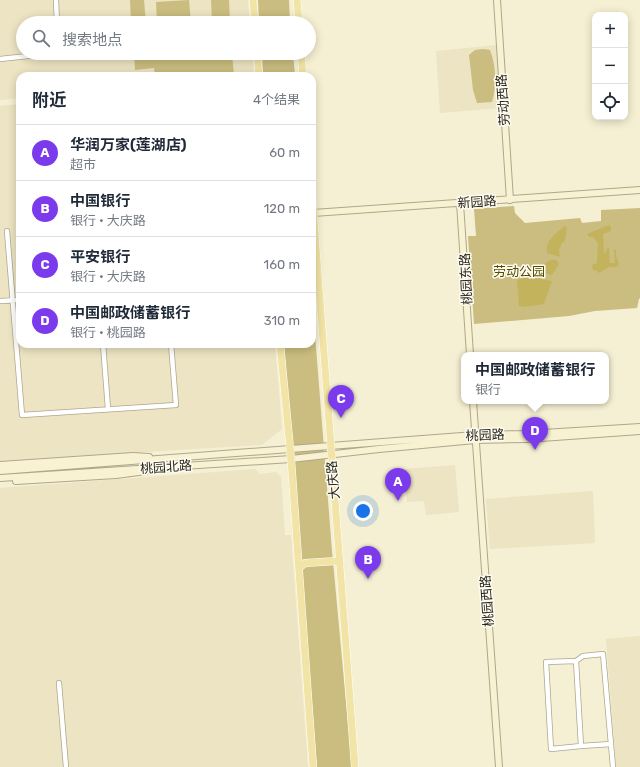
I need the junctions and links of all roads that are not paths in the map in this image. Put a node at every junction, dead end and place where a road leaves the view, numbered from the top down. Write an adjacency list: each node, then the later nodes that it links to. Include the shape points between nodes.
1 (56, 0): 5 (street)
2 (253, 0): 6 (main road)
3 (497, 0): 15 (street, 劳动西路)
4 (296, 1): 7 (main road)
5 (57, 16)
6 (254, 16)
7 (298, 16)
8 (16, 57): 9 (street)
9 (0, 59)
10 (259, 60): 12 (main road)
11 (302, 60): 13 (main road)
12 (260, 72)
13 (303, 72)
14 (640, 190): 15 (street, 新园路)
15 (510, 200): 16 (street, 新园路)
16 (460, 203): 17 (street, 新园路); 32 (street, 桃园东路)
17 (316, 213)
18 (7, 231): 24 (street)
19 (316, 249): 20 (main road, 大庆路)
20 (318, 273): 21 (main road); 23 (main road, 大庆路)
21 (316, 276)
22 (316, 288): 23 (main road)
23 (319, 292): 39 (main road, 大庆路)
24 (12, 300): 25 (street); 26 (street); 27 (street)
25 (16, 300)
26 (0, 301)
27 (16, 346)
28 (16, 348): 34 (street, via 22,415)
29 (102, 348): 34 (street)
30 (171, 348): 34 (street, via 176,405)
31 (280, 348): 38 (main road)
32 (470, 352)
33 (473, 404): 37 (street)
34 (108, 409)
35 (640, 427): 37 (street, 桃园路)
36 (640, 431): 37 (street, 桃园路, via 527,439)
37 (475, 438): 39 (street, 桃园路); 58 (street, 桃园西路)
38 (289, 450): 39 (street, 桃园北路); 40 (street, 桃园北路); 41 (main road)
39 (330, 450): 41 (street, 桃园北路); 47 (main road, 大庆路)
40 (172, 458): 42 (street, via 133,456); 44 (street, 桃园北路)
41 (291, 459): 43 (street, 桃园北路); 48 (main road)
42 (0, 465)
43 (167, 467): 45 (street, 桃园北路); 46 (street, via 135,474)
44 (0, 471)
45 (0, 478)
46 (0, 482)
47 (340, 555): 48 (main road, via 337,558 304,561); 49 (main road, 大庆路)
48 (298, 558): 50 (main road)
49 (340, 564): 50 (main road, via 337,561 305,563); 57 (main road, 大庆路)
50 (299, 568): 56 (main road)
51 (576, 661): 53 (street, via 583,656 603,654); 54 (street); 54 (street, via 546,662 551,749)
52 (60, 683): 55 (street)
53 (611, 744): 54 (street); 59 (street)
54 (581, 746)
55 (66, 767)
56 (313, 767)
57 (355, 767)
58 (499, 767)
59 (613, 767)

